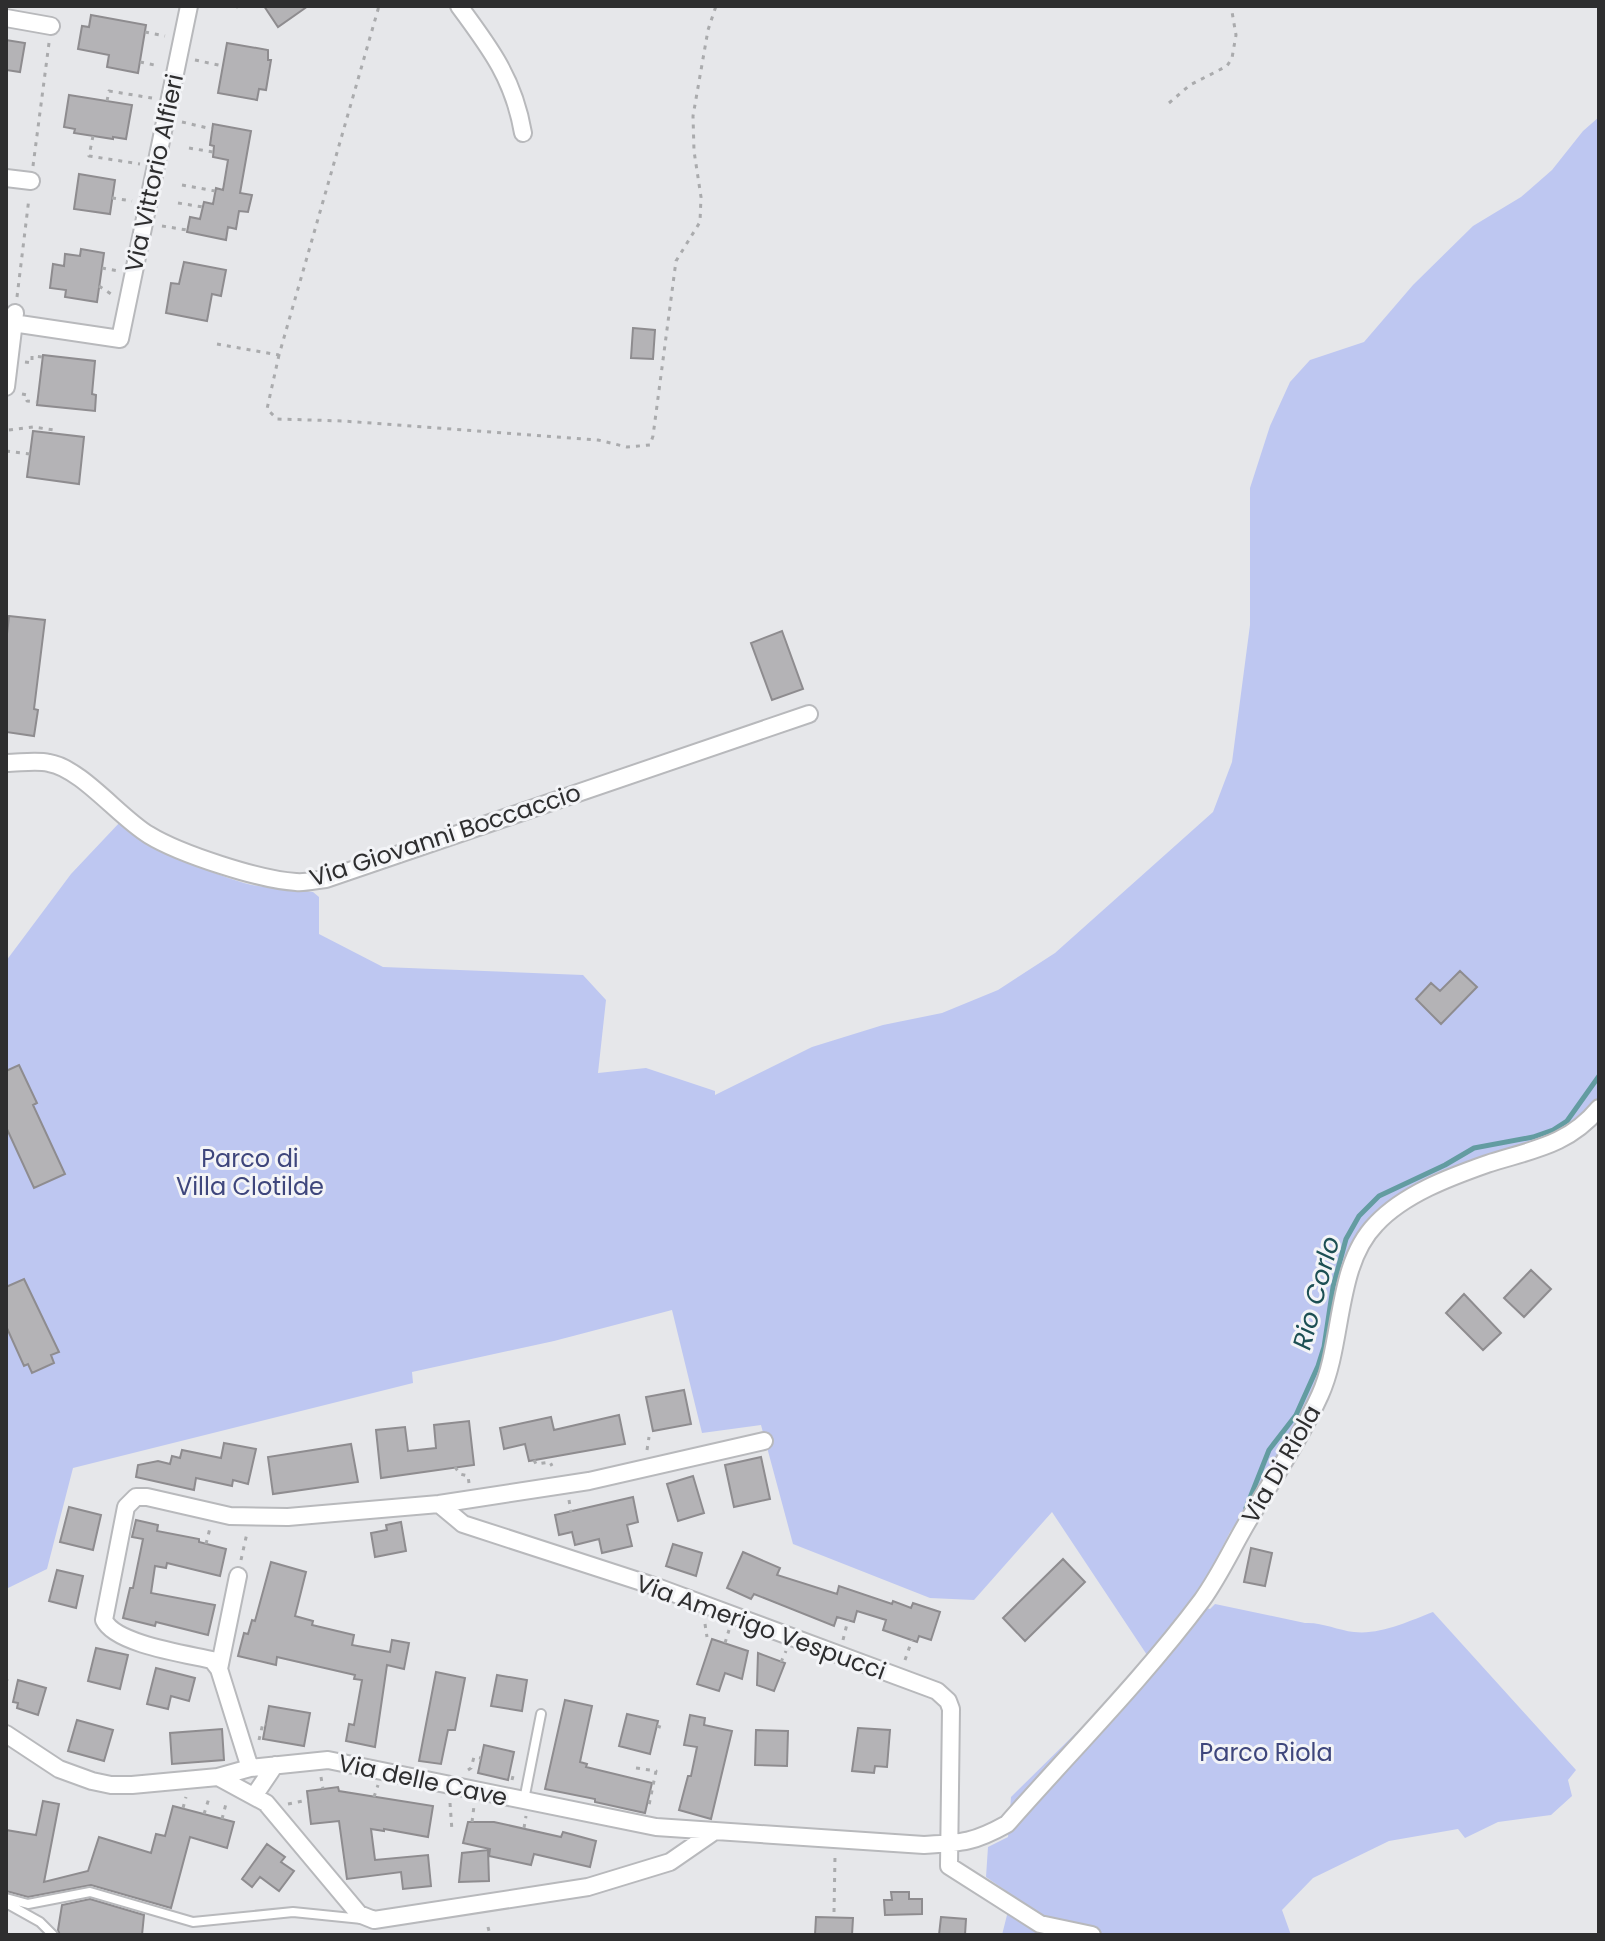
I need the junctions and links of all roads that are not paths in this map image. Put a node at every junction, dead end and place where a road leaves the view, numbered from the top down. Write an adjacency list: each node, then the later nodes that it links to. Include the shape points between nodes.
1 (189, 6): 8 (street, Via Vittorio Alfieri, via 120,339)
2 (459, 6): 5 (street, via 502,67)
3 (6, 18): 4 (street)
4 (51, 26)
5 (523, 133)
6 (6, 178): 7 (street)
7 (31, 181)
8 (12, 319): 9 (street)
9 (11, 390)
10 (809, 714): 11 (street, Via Giovanni Boccaccio, via 341,874 299,882 192,855 151,836 59,766)
11 (6, 763)
12 (1599, 1108): 26 (street, Via Di Riola, via 1548,1147 1486,1165 1412,1196 1375,1224 1351,1262 1335,1354 1321,1394 1224,1568 1159,1653 1007,1824 979,1840)
13 (764, 1441): 14 (street, via 589,1481)
14 (439, 1504): 16 (street, via 288,1517 230,1516 136,1497 126,1507 104,1610 107,1627 121,1637 212,1660); 26 (street, Via Amerigo Vespucci, via 463,1524 657,1587 937,1691 951,1709)
15 (238, 1576): 16 (street)
16 (219, 1669): 20 (street)
17 (541, 1714): 23 (lane, Via delle Cave)
18 (6, 1734): 21 (street, Via delle Cave, via 59,1769 92,1781)
19 (275, 1765): 20 (street, Via delle Cave); 22 (street); 23 (street, Via delle Cave, via 328,1760)
20 (250, 1768): 21 (street, Via delle Cave)
21 (214, 1784): 22 (street)
22 (254, 1796): 29 (street, via 283,1821 359,1914)
23 (525, 1807): 24 (street, Via delle Cave)
24 (670, 1829): 25 (street, Via delle Cave); 27 (street)
25 (712, 1833): 26 (street, Via Di Riola); 27 (street)
26 (949, 1844): 31 (street, via 949,1866 1040,1924)
27 (670, 1862): 29 (street, via 588,1887)
28 (6, 1900): 29 (lane, via 28,1904 90,1892 193,1922 293,1912); 30 (lane)
29 (374, 1920)
30 (53, 1935)
31 (1092, 1935)

